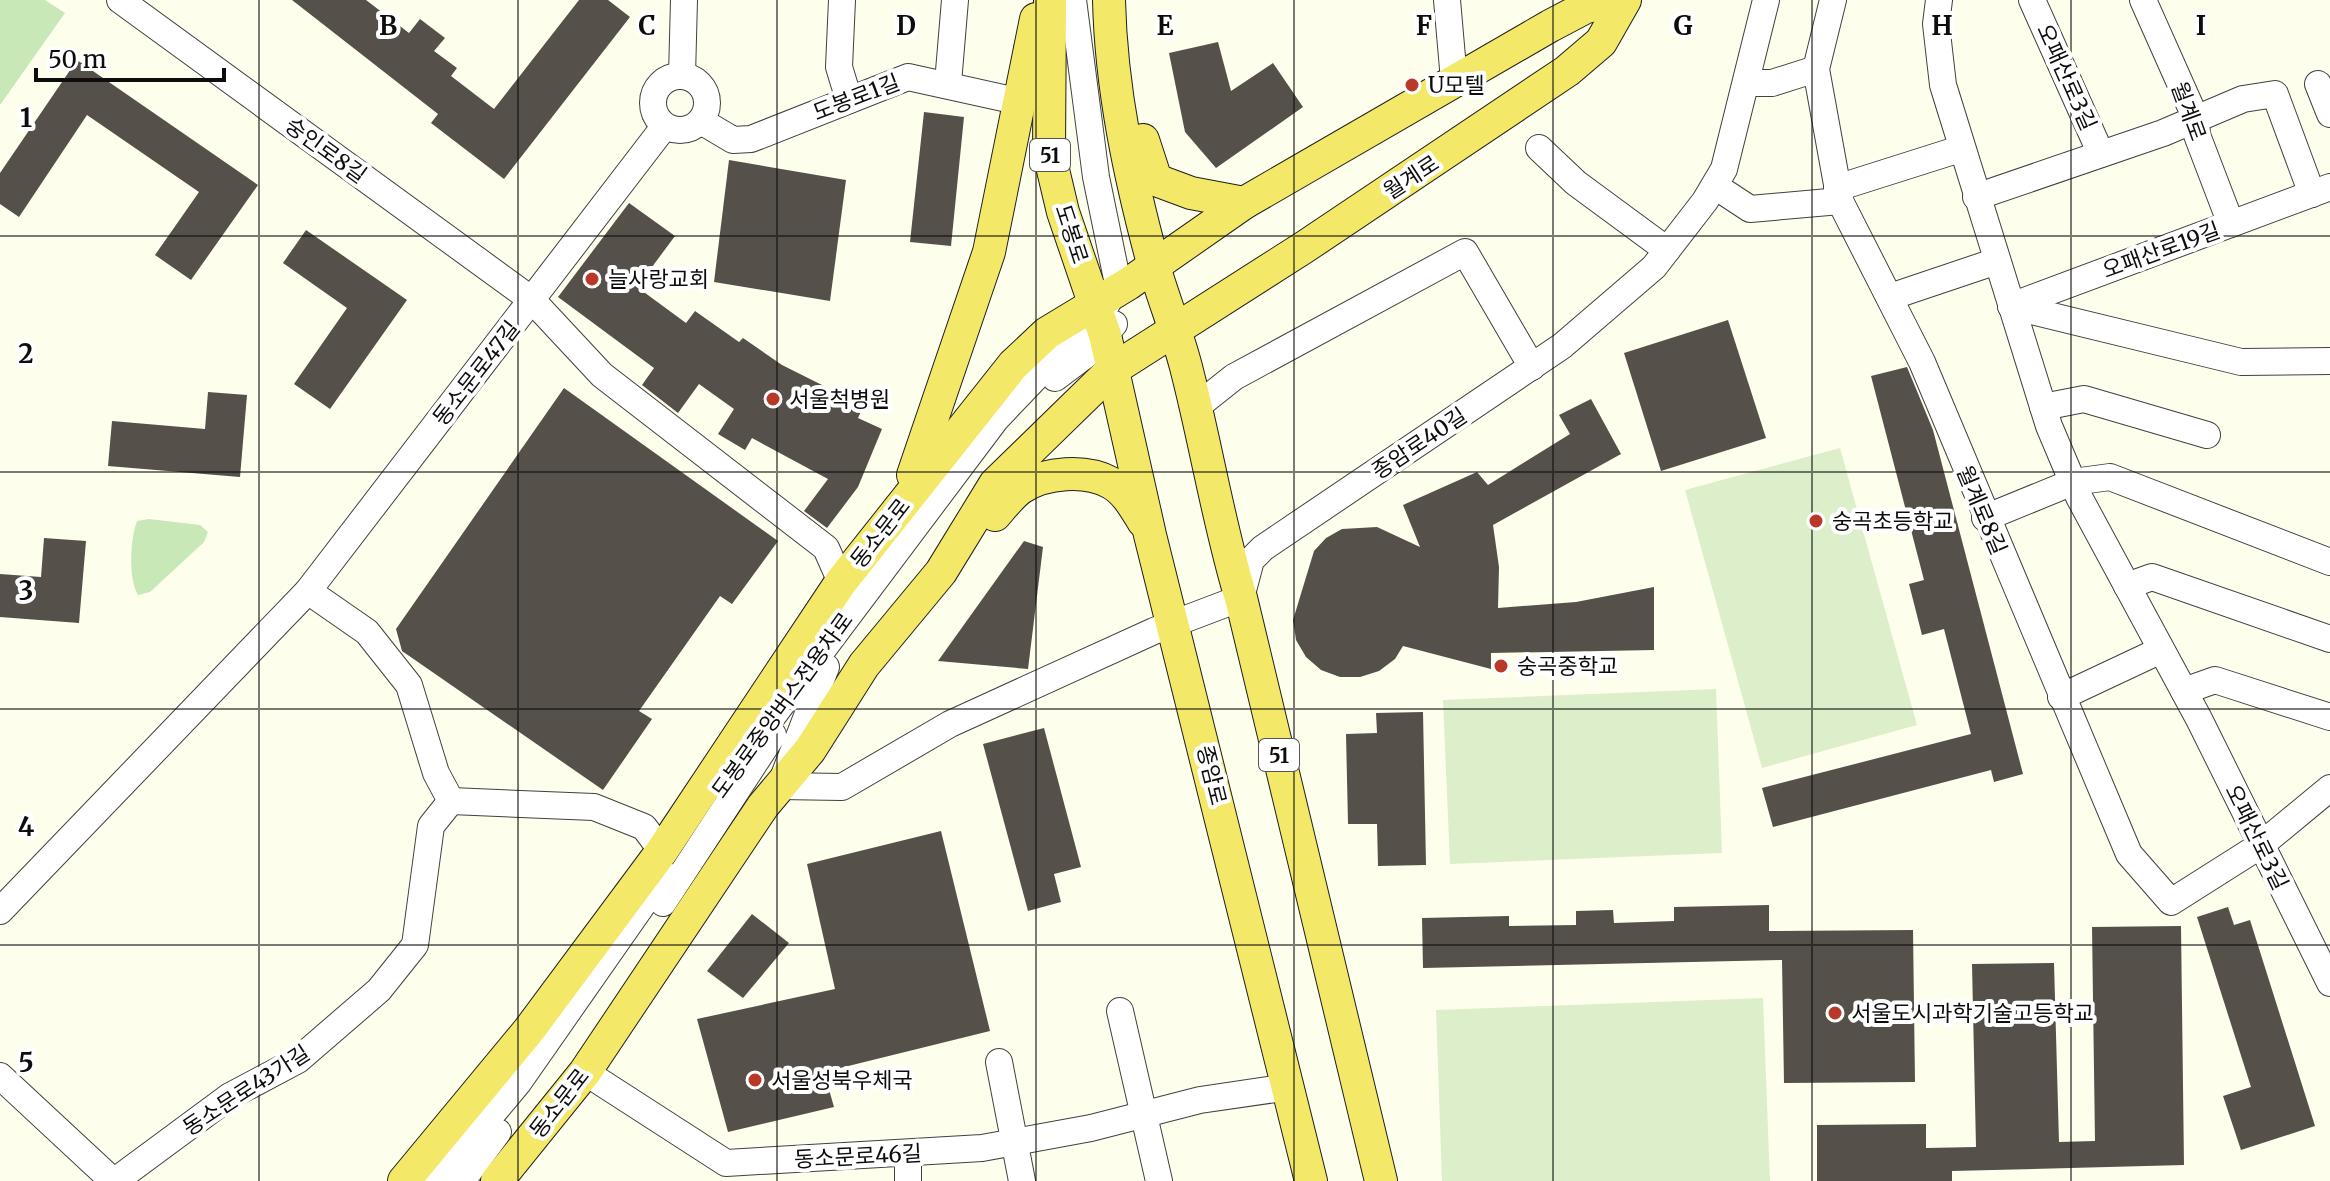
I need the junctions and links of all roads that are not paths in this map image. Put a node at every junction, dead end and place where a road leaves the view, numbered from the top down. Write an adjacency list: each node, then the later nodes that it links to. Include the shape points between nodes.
1 (120, 0): 43 (street, 숭인로8길)
2 (684, 0): 19 (street)
3 (842, 0): 25 (street, via 839,67)
4 (955, 0): 21 (street)
5 (1041, 0): 26 (main road)
6 (1050, 0): 44 (main road, 도봉로 / 51, via 1049,153 1063,212)
7 (1073, 0): 44 (street, via 1096,177 1118,272)
8 (1089, 0): 44 (street, via 1111,174 1129,258)
9 (1109, 0): 44 (main road, 도봉로 / 51, via 1110,47 1129,164)
10 (1117, 0): 38 (main road, via 1129,77 1156,180)
11 (1447, 0): 20 (street)
12 (1623, 0): 20 (main road, 월계로, via 1586,7); 46 (main road, 월계로, via 1601,42 1567,71)
13 (1766, 0): 22 (street, 종암로40길)
14 (1833, 0): 18 (street, 월계로8길)
15 (1939, 0): 32 (street, 오패산로3길, via 1936,24 1943,85)
16 (2032, 0): 33 (street, 오패산로3길)
17 (2143, 0): 28 (street, 월계로)
18 (1816, 69): 22 (street, via 1772,83); 35 (street, 월계로8길)
19 (682, 76): 29 (street, via 702,88 707,99); 30 (street, via 670,78 655,96 654,107)
20 (1454, 80): 38 (main road, 월계로)
21 (948, 83): 25 (street, 도봉로1길, via 908,77); 26 (street, 도봉로1길)
22 (1746, 83): 34 (street, 종암로40길)
23 (2318, 84): 27 (street)
24 (2275, 94): 28 (street, 오패산로3길, via 2243,99); 36 (street, 오패산로19길)
25 (849, 100): 29 (street, 도봉로1길, via 751,139 733,140)
26 (1017, 101): 54 (main road, via 989,252)
27 (2330, 114)
28 (2196, 119): 33 (street, 오패산로3길); 39 (street, 월계로, via 2197,135)
29 (701, 121): 30 (street, via 679,130)
30 (664, 127): 43 (street)
31 (1539, 148): 40 (street, via 1576,183)
32 (1960, 149): 35 (street); 37 (street, 오패산로3길)
33 (2101, 154): 37 (street, 오패산로3길)
34 (1715, 186): 35 (street, via 1750,209); 40 (street, 종암로40길)
35 (1838, 195): 42 (street, 월계로8길)
36 (2323, 195): 39 (street, 오패산로19길)
37 (1976, 197): 41 (street, 오패산로3길)
38 (1244, 203): 44 (main road, 월계로)
39 (2231, 224): 45 (street, 오패산로19길)
40 (1667, 250): 48 (street, 종암로40길, via 1654,267)
41 (1997, 261): 42 (street); 45 (street, 오패산로3길)
42 (1890, 297): 55 (street, 월계로8길)
43 (532, 300): 59 (street, 동소문로47길, via 602,375 826,548); 61 (street, 동소문로47길)
44 (1115, 300): 46 (main road, 도봉로 / 51); 49 (main road, 도봉로 / 51); 54 (main road, 동소문로, via 1047,333 1013,365); 66 (street, via 1091,351 1062,371 1008,424); 89 (street, 도봉로중앙버스전용차로, via 996,419 769,719 518,1083)
45 (2011, 306): 47 (street, via 2241,362); 50 (street, 오패산로3길)
46 (1176, 331): 49 (main road, 동소문로); 51 (main road, 51)
47 (2330, 361)
48 (1532, 367): 51 (street, via 1465,252 1234,377); 62 (street, 종암로40길, via 1263,548 1251,560)
49 (1112, 370): 56 (main road, 종암로 / 51); 58 (main road, 동소문로, via 995,484)
50 (2043, 407): 52 (street, via 2084,399); 53 (street, 오패산로3길)
51 (1195, 408): 62 (main road, 51)
52 (2207, 435)
53 (2073, 482): 55 (street); 57 (street, via 2110,477); 60 (street, 오패산로3길)
54 (900, 507): 59 (main road, 동소문로)
55 (1985, 518): 68 (street, 월계로8길)
56 (1150, 535): 58 (main road, via 1133,504 1111,483 1052,475 1021,488); 63 (main road, 종암로 / 51)
57 (2330, 562)
58 (941, 572): 71 (main road, 동소문로, via 864,665 810,750)
59 (841, 582): 74 (main road, 동소문로)
60 (2127, 586): 64 (street, via 2152,577); 65 (street, 오패산로3길)
61 (308, 591): 72 (street, via 367,632 409,685 436,773); 75 (street, 동소문로47길)
62 (1241, 598): 63 (street); 96 (main road, 51)
63 (1175, 623): 71 (street, via 950,724 842,787); 82 (main road, 종암로 / 51)
64 (2330, 639)
65 (2161, 650): 67 (street, 오패산로3길); 68 (street)
66 (826, 667): 71 (street); 76 (street, via 775,732)
67 (2184, 691): 69 (street, via 2215,680); 73 (street, 오패산로3길)
68 (2061, 697): 73 (street, 월계로8길, via 2129,854 2171,902)
69 (2330, 717)
70 (2330, 788): 73 (street)
71 (771, 796): 76 (street); 80 (main road, 동소문로)
72 (451, 801): 74 (street, via 594,807 644,827); 87 (street, 동소문로43가길, via 431,826 415,945 379,990 298,1060 230,1096)
73 (2261, 845): 77 (street, 오패산로3길)
74 (662, 851): 88 (main road, 동소문로, via 529,1030)
75 (0, 911)
76 (654, 917): 90 (street, via 537,1085)
77 (2330, 983)
78 (1120, 1011): 83 (street)
79 (999, 1062): 84 (street)
80 (585, 1072): 86 (street, 동소문로46길); 91 (main road, 동소문로)
81 (0, 1076): 87 (street)
82 (1289, 1087): 83 (street, 동소문로46길); 95 (main road, 종암로 / 51)
83 (1143, 1114): 84 (street, 동소문로46길); 94 (street)
84 (1014, 1142): 85 (street, 동소문로46길); 93 (street)
85 (908, 1154): 86 (street, 동소문로46길); 92 (street)
86 (725, 1172)
87 (114, 1181)
88 (404, 1181)
89 (436, 1181)
90 (462, 1181)
91 (497, 1181)
92 (908, 1181)
93 (1022, 1181)
94 (1159, 1181)
95 (1311, 1181)
96 (1381, 1181)

